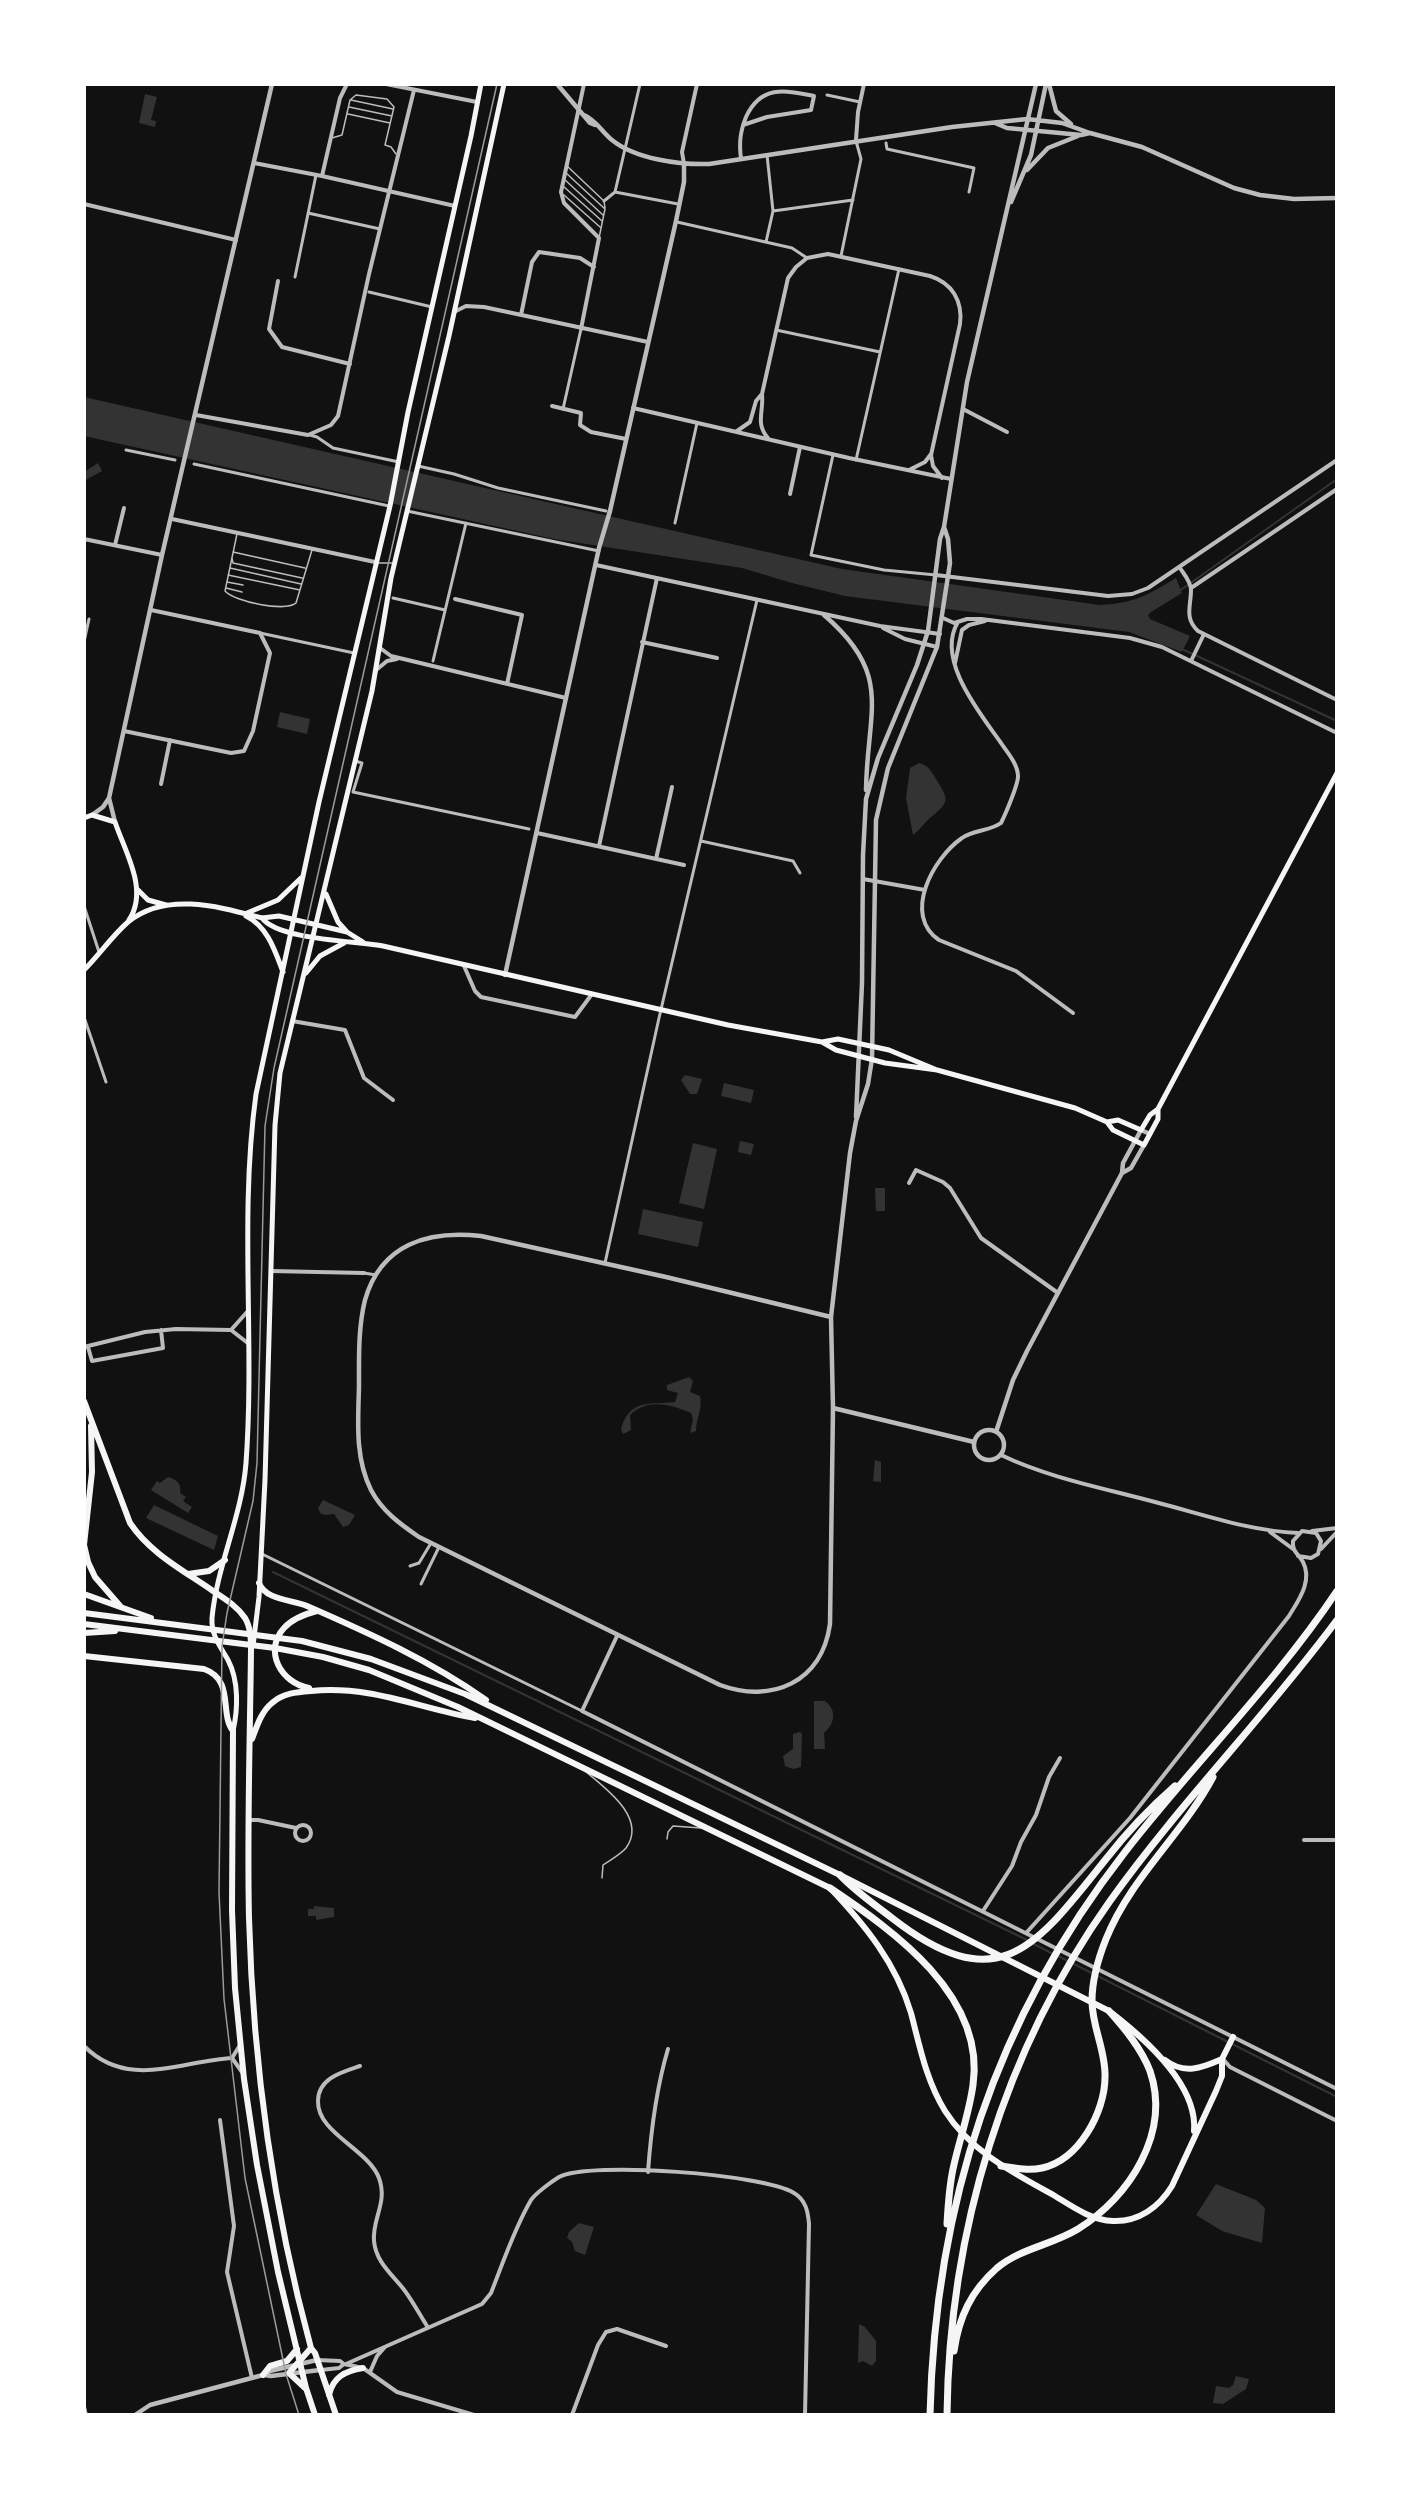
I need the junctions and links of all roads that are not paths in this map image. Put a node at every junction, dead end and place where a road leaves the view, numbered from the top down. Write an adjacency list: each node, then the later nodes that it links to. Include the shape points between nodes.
1 (272, 84): 41 (street)
2 (347, 84): 34 (street)
3 (386, 84): 14 (street)
4 (415, 84): 14 (street)
5 (481, 84): 17 (main road)
6 (504, 84): 80 (main road)
7 (557, 84): 20 (street)
8 (584, 84): 20 (street)
9 (640, 84): 37 (street)
10 (697, 84): 42 (street, via 682,152)
11 (864, 84): 18 (street)
12 (1036, 84): 24 (street)
13 (1047, 84): 25 (street); 29 (street, via 1056,111)
14 (414, 90): 17 (street); 39 (street)
15 (827, 95): 18 (street)
16 (350, 100): 19 (lane); 21 (lane); 21 (lane, via 358,94 387,99)
17 (477, 102): 59 (main road)
18 (860, 102): 35 (street)
19 (348, 107): 22 (lane); 23 (lane)
20 (578, 108): 37 (street, via 590,123); 43 (street)
21 (393, 109): 23 (lane)
22 (347, 114): 26 (lane); 34 (lane, via 342,135)
23 (392, 116): 26 (lane)
24 (1027, 119): 25 (street); 27 (street); 30 (street)
25 (1039, 120): 29 (street); 31 (street)
26 (390, 123): 39 (lane, via 386,145)
27 (994, 123): 30 (street); 35 (street)
28 (743, 125): 28 (street, via 753,104 764,94 795,92 814,96 811,110); 40 (street)
29 (1075, 127): 32 (street)
30 (1025, 129): 31 (street); 60 (street)
31 (1037, 130): 33 (street); 47 (street)
32 (1090, 133): 33 (street); 54 (street, via 1142,147 1234,188 1260,195)
33 (1081, 135): 47 (street, via 1048,148)
34 (330, 139): 46 (street)
35 (856, 140): 38 (street); 55 (street, via 861,159)
36 (886, 143): 53 (street, via 887,149 974,168)
37 (626, 150): 42 (street); 52 (street)
38 (767, 155): 40 (street); 62 (street)
39 (398, 158): 50 (street)
40 (741, 159): 42 (street)
41 (254, 163): 45 (street); 70 (street)
42 (684, 164): 58 (street)
43 (566, 166): 44 (street); 56 (lane)
44 (565, 172): 48 (street); 61 (lane)
45 (316, 175): 46 (street); 63 (street)
46 (322, 176): 50 (street)
47 (1023, 177): 60 (street)
48 (564, 179): 49 (street); 64 (lane)
49 (562, 185): 51 (street); 65 (lane)
50 (391, 191): 59 (street); 68 (street)
51 (561, 192): 67 (lane); 69 (street, via 564,203)
52 (615, 192): 56 (street); 58 (street)
53 (969, 192)
54 (1337, 198)
55 (853, 200): 62 (street); 72 (street)
56 (604, 201): 61 (lane)
57 (84, 204): 70 (street)
58 (680, 204): 66 (street)
59 (455, 206): 79 (main road)
60 (1008, 207): 90 (street)
61 (605, 209): 64 (lane)
62 (773, 211): 71 (street)
63 (308, 213): 68 (street); 76 (street)
64 (603, 215): 65 (lane)
65 (602, 221): 67 (lane)
66 (676, 221): 71 (street); 84 (street)
67 (601, 228): 69 (lane)
68 (381, 230): 86 (street)
69 (599, 238): 74 (street)
70 (236, 240): 92 (street)
71 (766, 242): 73 (street, via 792,248)
72 (841, 256): 73 (street, via 823,254); 75 (street)
73 (807, 258): 83 (street, via 788,278)
74 (594, 267): 81 (street, via 580,258 539,252 532,262); 82 (street)
75 (899, 269): 85 (street); 101 (street, via 942,281 960,305 960,324)
76 (295, 277)
77 (278, 281): 86 (street, via 269,329 282,347)
78 (369, 292): 79 (street)
79 (433, 307): 106 (main road)
80 (454, 312): 81 (street, via 475,306); 108 (main road)
81 (521, 315): 82 (street)
82 (581, 329): 84 (street); 91 (street)
83 (776, 330): 85 (street); 87 (street)
84 (648, 342): 89 (street)
85 (880, 352): 104 (street)
86 (350, 364): 96 (street, via 338,416 331,425)
87 (762, 394): 94 (street, via 750,422); 97 (street, via 759,422)
88 (552, 406): 91 (street)
89 (633, 408): 93 (street); 98 (street)
90 (963, 408): 95 (street); 111 (street)
91 (563, 409): 98 (street, via 581,413 582,427)
92 (196, 416): 96 (street); 118 (street)
93 (697, 423): 94 (street); 120 (street)
94 (737, 431): 97 (street)
95 (1007, 432)
96 (308, 435): 106 (street, via 333,448)
97 (768, 438): 99 (street)
98 (626, 439): 126 (street)
99 (800, 447): 102 (street); 113 (street)
100 (126, 450): 103 (street)
101 (932, 450): 109 (street, via 925,462); 110 (street, via 931,461)
102 (833, 454): 104 (street); 137 (street, via 811,555 884,570)
103 (176, 460)
104 (856, 460): 109 (street)
105 (1337, 460): 135 (street)
106 (399, 462): 114 (main road)
107 (194, 464): 114 (street)
108 (417, 467): 116 (main road); 117 (street)
109 (907, 471): 110 (street)
110 (942, 478): 111 (street)
111 (951, 479): 121 (street)
112 (1337, 489): 145 (street)
113 (790, 495)
114 (390, 505): 131 (main road)
115 (124, 508): 124 (street)
116 (408, 510): 119 (street); 130 (main road)
117 (606, 511)
118 (172, 519): 122 (street); 128 (street)
119 (466, 523): 126 (street); 152 (street)
120 (675, 523)
121 (944, 527): 137 (street); 138 (street, via 950,549)
122 (237, 533): 125 (street); 127 (lane)
123 (84, 539): 124 (street)
124 (115, 545): 128 (street)
125 (312, 548): 131 (street); 134 (lane)
126 (599, 550): 132 (street)
127 (232, 552): 129 (lane); 134 (lane)
128 (162, 555): 151 (street)
129 (231, 557): 133 (lane); 139 (lane, via 232,563)
130 (396, 558): 131 (lane, via 390,564); 167 (main road)
131 (375, 562): 168 (main road)
132 (596, 565): 140 (street); 176 (street)
133 (229, 568): 136 (lane); 142 (lane)
134 (306, 568): 139 (lane)
135 (1180, 568): 138 (street, via 1141,592 1116,596); 145 (street)
136 (227, 574): 141 (lane); 146 (lane)
137 (936, 575): 138 (street); 159 (street)
138 (949, 576): 154 (street)
139 (303, 578): 142 (lane)
140 (657, 578): 150 (street); 164 (street)
141 (226, 582): 143 (lane); 144 (lane)
142 (302, 584): 146 (lane)
143 (243, 585)
144 (225, 588): 146 (lane, via 228,595 236,598 280,608 297,603); 147 (lane)
145 (1191, 588): 162 (street, via 1190,620)
146 (300, 590)
147 (242, 592)
148 (393, 598): 152 (street)
149 (455, 599): 175 (street, via 522,615)
150 (757, 600): 153 (street); 192 (street)
151 (150, 610): 160 (street); 178 (street)
152 (446, 610): 171 (street)
153 (824, 615): 158 (street); 186 (street, via 849,638 868,669 872,689)
154 (943, 618): 157 (street); 161 (street)
155 (89, 619): 163 (street)
156 (985, 621): 157 (street, via 972,618); 172 (street, via 1130,638); 173 (street, via 962,630)
157 (958, 622): 173 (street, via 951,646)
158 (880, 626): 159 (street); 165 (street)
159 (928, 631): 161 (street); 165 (street)
160 (260, 633): 168 (street); 180 (street, via 270,653 253,730 244,751 231,753)
161 (940, 634): 166 (street)
162 (1204, 634): 172 (street); 177 (street)
163 (84, 642)
164 (642, 642): 170 (street); 193 (street)
165 (924, 644): 166 (street); 186 (street, via 878,758)
166 (937, 647): 200 (street, via 883,786 876,820)
167 (379, 648): 169 (street); 174 (main road)
168 (355, 653): 198 (main road)
169 (400, 658): 174 (street, via 387,661); 175 (street)
170 (717, 658)
171 (434, 661)
172 (1191, 661): 179 (street)
173 (954, 665): 203 (street, via 983,718 1010,756 1018,782 1001,823 956,843 937,863)
174 (375, 671): 181 (main road)
175 (507, 684): 176 (street)
176 (566, 698): 191 (street)
177 (1337, 700)
178 (124, 731): 180 (street); 185 (street)
179 (1337, 733)
180 (170, 740): 183 (street)
181 (355, 761): 190 (street, via 362,762 354,792); 201 (main road)
182 (1337, 773): 236 (main road)
183 (160, 784)
184 (672, 787): 194 (street)
185 (109, 798): 187 (street); 189 (street)
186 (866, 799): 199 (street)
187 (92, 815): 188 (main road); 189 (main road)
188 (84, 818)
189 (115, 822): 202 (main road)
190 (529, 829)
191 (537, 833): 193 (street); 221 (street)
192 (700, 841): 196 (street); 197 (street, via 793,861)
193 (599, 846): 194 (street)
194 (656, 859): 195 (street)
195 (684, 865): 196 (street)
196 (694, 867): 224 (street)
197 (800, 873)
198 (302, 877): 207 (main road, via 278,900); 209 (main road)
199 (863, 879): 200 (street); 229 (street)
200 (874, 881): 203 (street); 230 (street)
201 (326, 884): 211 (main road); 213 (main road, via 329,906)
202 (138, 889): 205 (main road, via 148,900); 210 (main road, via 135,909)
203 (925, 890): 225 (street, via 923,919 930,934 1016,971)
204 (84, 906): 217 (street)
205 (167, 906): 206 (main road, via 204,905); 210 (main road, via 141,914)
206 (237, 912): 207 (main road); 220 (main road, via 260,925)
207 (246, 914): 208 (main road)
208 (262, 918): 209 (main road, via 271,915); 212 (main road, via 268,925)
209 (293, 920): 211 (main road); 212 (main road)
210 (126, 924): 217 (main road)
211 (317, 925): 213 (main road); 214 (main road)
212 (291, 932): 214 (main road); 220 (main road)
213 (347, 932): 215 (main road)
214 (314, 937): 216 (main road); 222 (main road)
215 (363, 942): 216 (main road); 218 (main road)
216 (344, 944): 222 (main road, via 320,956)
217 (99, 954): 219 (main road)
218 (464, 966): 221 (main road); 223 (street, via 481,997 575,1017)
219 (84, 970)
220 (283, 972): 250 (main road, via 251,1134)
221 (505, 975): 223 (main road)
222 (301, 983): 227 (main road)
223 (592, 994): 224 (main road)
224 (661, 1010): 228 (main road); 245 (street)
225 (1073, 1013)
226 (84, 1017): 234 (street)
227 (292, 1020): 235 (street, via 345,1030 364,1078); 246 (main road, via 277,1099)
228 (822, 1042): 229 (main road, via 838,1039); 231 (main road)
229 (858, 1043): 230 (main road); 231 (street)
230 (873, 1046): 232 (street); 233 (main road)
231 (858, 1056): 232 (main road); 237 (street)
232 (872, 1059): 233 (main road); 237 (street)
233 (937, 1070): 238 (main road, via 1075,1108)
234 (106, 1082)
235 (393, 1100)
236 (1158, 1109): 239 (main road); 240 (main road, via 1158,1119)
237 (855, 1121): 251 (street)
238 (1107, 1122): 239 (main road, via 1118,1120); 241 (main road, via 1113,1130)
239 (1141, 1130): 240 (street); 241 (street)
240 (1150, 1134): 242 (main road)
241 (1134, 1141): 242 (main road); 243 (street)
242 (1144, 1145): 243 (street, via 1131,1168)
243 (1122, 1173): 249 (street)
244 (909, 1183): 249 (street, via 916,1170 943,1182 981,1238)
245 (605, 1263): 248 (street, via 481,1236 444,1235 410,1244); 251 (street)
246 (271, 1271): 247 (street); 270 (main road)
247 (364, 1273): 248 (street)
248 (376, 1275): 266 (street, via 361,1324 358,1440 362,1468 384,1509 398,1523)
249 (1058, 1293): 259 (street, via 1013,1380)
250 (247, 1312): 253 (street); 254 (main road)
251 (831, 1317): 257 (street)
252 (161, 1330): 253 (street); 255 (street); 255 (street, via 163,1348 92,1361)
253 (231, 1330): 254 (street)
254 (249, 1344): 272 (main road, via 245,1478)
255 (85, 1348)
256 (84, 1401): 258 (main road)
257 (833, 1408): 260 (street); 288 (street, via 830,1624 822,1652 809,1670 779,1689 744,1692 720,1685)
258 (91, 1422): 274 (main road, via 134,1529 154,1551); 280 (main road, via 92,1472 84,1545 95,1577)
259 (996, 1432): 260 (street, via 984,1430); 261 (street, via 1004,1443)
260 (974, 1442): 261 (street, via 976,1454 984,1460)
261 (1001, 1455): 264 (street, via 1028,1468)
262 (1337, 1530): 263 (street); 269 (street)
263 (1312, 1531): 265 (street); 269 (street, via 1319,1537)
264 (1270, 1532): 265 (street); 268 (street)
265 (1298, 1533): 268 (street)
266 (431, 1543): 267 (street); 273 (street, via 419,1563)
267 (439, 1547): 276 (street); 288 (street)
268 (1293, 1549): 271 (street)
269 (1320, 1550): 271 (street, via 1311,1558)
270 (261, 1553): 275 (main road); 293 (street)
271 (1298, 1556): 311 (street, via 1307,1578 1289,1616 1138,1809)
272 (225, 1560): 274 (main road, via 209,1571); 278 (main road)
273 (410, 1566)
274 (187, 1574): 278 (main road)
275 (260, 1583): 281 (main road, via 267,1593); 289 (main road)
276 (421, 1584)
277 (1337, 1591): 300 (highway)
278 (217, 1593): 289 (main road, via 246,1619); 295 (main road, via 212,1626 234,1679)
279 (84, 1594): 280 (main road)
280 (121, 1607): 284 (main road)
281 (317, 1611): 291 (main road, via 297,1617 284,1628 275,1650 278,1665 288,1680); 292 (main road, via 436,1667)
282 (84, 1613): 284 (main road)
283 (1337, 1620): 298 (highway)
284 (163, 1622): 292 (main road, via 302,1641 372,1659)
285 (84, 1624): 286 (main road)
286 (143, 1631): 287 (main road); 294 (main road, via 300,1652 401,1681)
287 (84, 1633)
288 (617, 1636): 293 (street)
289 (252, 1650): 296 (main road)
290 (84, 1656): 295 (main road, via 208,1671 222,1687 228,1725)
291 (321, 1690): 294 (main road, via 378,1693); 296 (main road, via 287,1694 276,1700 264,1713)
292 (494, 1706): 307 (main road)
293 (582, 1711): 310 (street)
294 (481, 1719): 299 (main road)
295 (233, 1731): 314 (main road, via 232,1910)
296 (251, 1743): 301 (main road)
297 (1060, 1758): 310 (street, via 1012,1866)
298 (1220, 1764): 326 (highway, via 1198,1805 1129,1895 1100,1957 1093,2008 1106,2076 1102,2100 1090,2126 1071,2152 1051,2165 1033,2169); 346 (highway, via 1124,1883 1079,1949 1020,2061 992,2137 969,2221 957,2285)
299 (579, 1767): 303 (main road); 308 (lane, via 621,1803 630,1826 626,1847 603,1865)
300 (1195, 1768): 307 (highway, via 1143,1815 1046,1931 1012,1953 979,1960 960,1958 931,1946 856,1892); 328 (highway, via 1123,1855 1063,1941 1038,1985 1003,2056 977,2125)
301 (248, 1820): 302 (street); 332 (main road, via 253,1986 267,2121 282,2223)
302 (296, 1828): 302 (street, via 308,1826 310,1838 298,1840)
303 (714, 1831): 304 (lane, via 673,1826); 309 (main road)
304 (667, 1839)
305 (1304, 1840): 306 (street)
306 (1337, 1840)
307 (840, 1875): 312 (main road)
308 (602, 1878)
309 (830, 1888): 326 (main road, via 871,1934 891,1965 910,2013 926,2072 946,2111 968,2138); 328 (highway, via 874,1918 925,1964 957,2004 968,2029 975,2057 974,2083 949,2189)
310 (983, 1911): 311 (street)
311 (1027, 1932): 313 (street)
312 (1109, 2011): 317 (main road); 346 (highway, via 1136,2044 1153,2082 1155,2112 1144,2157 1124,2188 1102,2211 1080,2228 1016,2255 977,2289 959,2326)
313 (1232, 2039): 318 (main road); 322 (street)
314 (240, 2044): 319 (street); 321 (main road)
315 (84, 2046): 319 (street, via 97,2059 153,2071)
316 (668, 2049): 327 (street, via 651,2129)
317 (1158, 2055): 318 (main road, via 1191,2070); 325 (main road, via 1191,2105)
318 (1224, 2056): 324 (street, via 1230,2067); 325 (main road, via 1222,2076)
319 (232, 2058): 321 (street)
320 (360, 2067): 329 (street, via 328,2079 321,2087 318,2108 328,2126 378,2175 383,2201 376,2226 376,2249)
321 (244, 2075): 333 (main road, via 267,2215)
322 (1337, 2089)
323 (219, 2121): 343 (street, via 234,2226 227,2272)
324 (1337, 2121)
325 (1192, 2141): 326 (main road, via 1164,2197 1150,2211 1126,2220 1085,2214)
326 (1001, 2166)
327 (648, 2172): 329 (street, via 597,2170 559,2177 532,2198 491,2293 482,2304); 354 (street, via 762,2181 796,2193 805,2204)
328 (946, 2240): 355 (highway, via 934,2332)
329 (427, 2326): 330 (street)
330 (387, 2344): 336 (street); 340 (street)
331 (666, 2346): 353 (street, via 617,2329 606,2332)
332 (311, 2348): 334 (main road); 335 (main road)
333 (297, 2349): 335 (main road); 342 (main road, via 287,2361 270,2366)
334 (317, 2360): 335 (street); 336 (street); 338 (main road)
335 (300, 2363): 339 (main road); 341 (main road); 342 (street)
336 (345, 2364): 337 (street); 338 (street)
337 (363, 2368): 340 (street); 345 (main road, via 338,2378)
338 (320, 2370): 339 (street); 345 (main road)
339 (303, 2372): 341 (street); 344 (main road)
340 (370, 2372): 352 (street, via 389,2389)
341 (289, 2373): 342 (street); 344 (main road)
342 (263, 2375): 343 (street)
343 (252, 2378): 349 (street, via 150,2405)
344 (306, 2388): 350 (main road)
345 (329, 2396): 351 (main road)
346 (947, 2404): 356 (highway)
347 (84, 2407): 348 (street)
348 (85, 2414)
349 (135, 2415)
350 (315, 2415)
351 (336, 2415)
352 (474, 2415)
353 (572, 2415)
354 (805, 2415)
355 (930, 2415)
356 (947, 2415)

